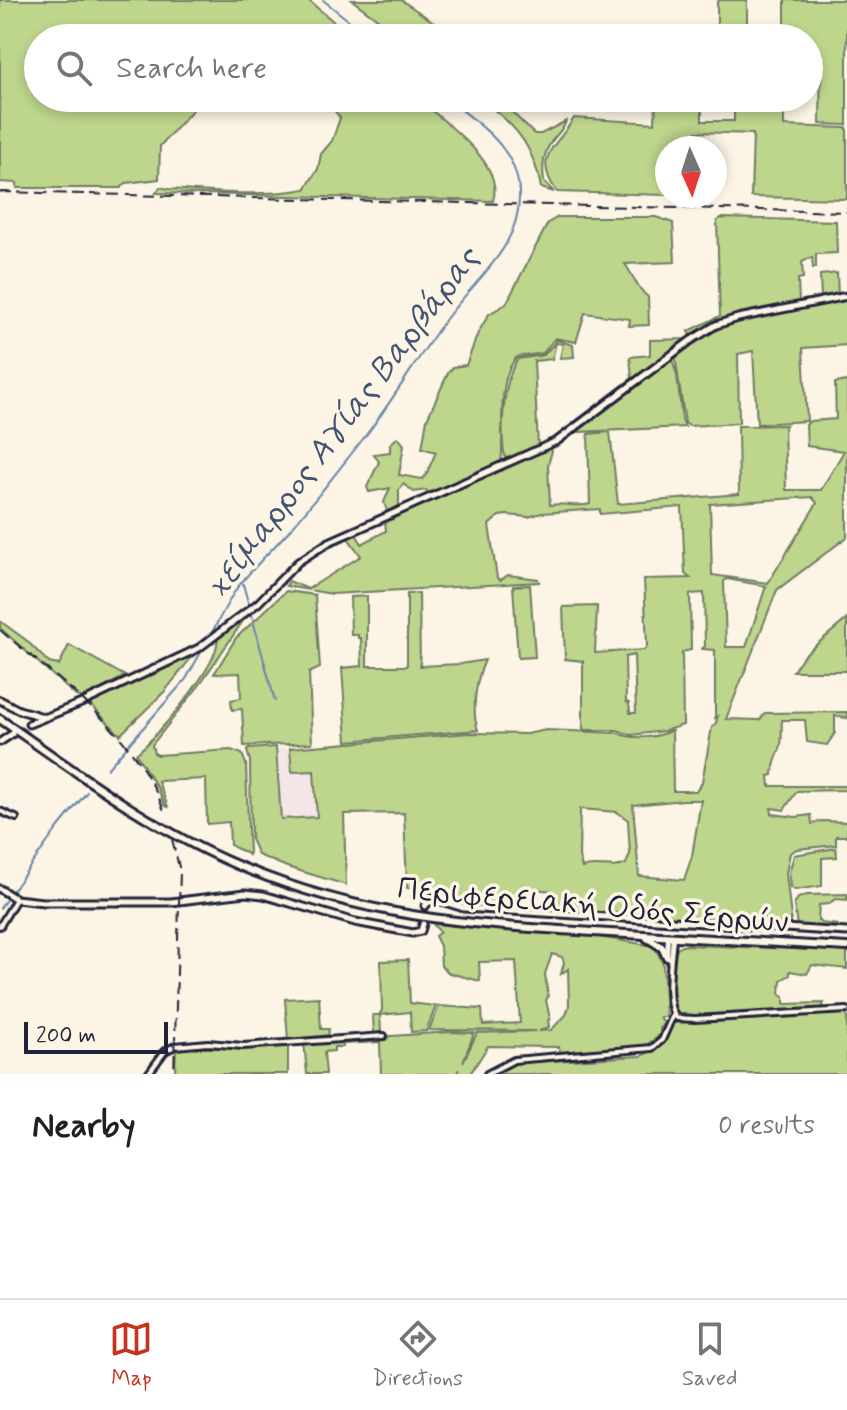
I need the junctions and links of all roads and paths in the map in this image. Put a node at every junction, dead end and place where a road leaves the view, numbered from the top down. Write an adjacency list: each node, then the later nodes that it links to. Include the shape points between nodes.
1 (847, 296): 3 (street, via 716,325 557,441 310,553 258,603 199,648)
2 (0, 700): 3 (street)
3 (44, 718): 5 (street)
4 (0, 719): 16 (main road, Περιφερειακή Οδός Σερρών, via 157,825 294,887 443,921)
5 (29, 724)
6 (12, 734): 7 (street)
7 (0, 742)
8 (0, 811): 9 (street)
9 (16, 818)
10 (0, 889): 11 (street)
11 (14, 898): 13 (street, via 160,902 245,893 413,933); 14 (street)
12 (425, 906): 15 (street, via 432,898 464,908)
13 (423, 924)
14 (0, 926)
15 (847, 932)
16 (640, 935): 17 (main road, Περιφερειακή Οδός Σερρών); 19 (main road, via 658,944)
17 (670, 937): 18 (main road, Περιφερειακή Οδός Σερρών); 19 (street); 20 (street)
18 (847, 947)
19 (667, 957): 20 (street)
20 (670, 966): 22 (street)
21 (847, 1010): 22 (street, via 695,1019)
22 (673, 1015): 25 (street, via 662,1040 652,1048 529,1058)
23 (384, 1036): 24 (street, via 175,1046)
24 (148, 1074)
25 (487, 1074)

